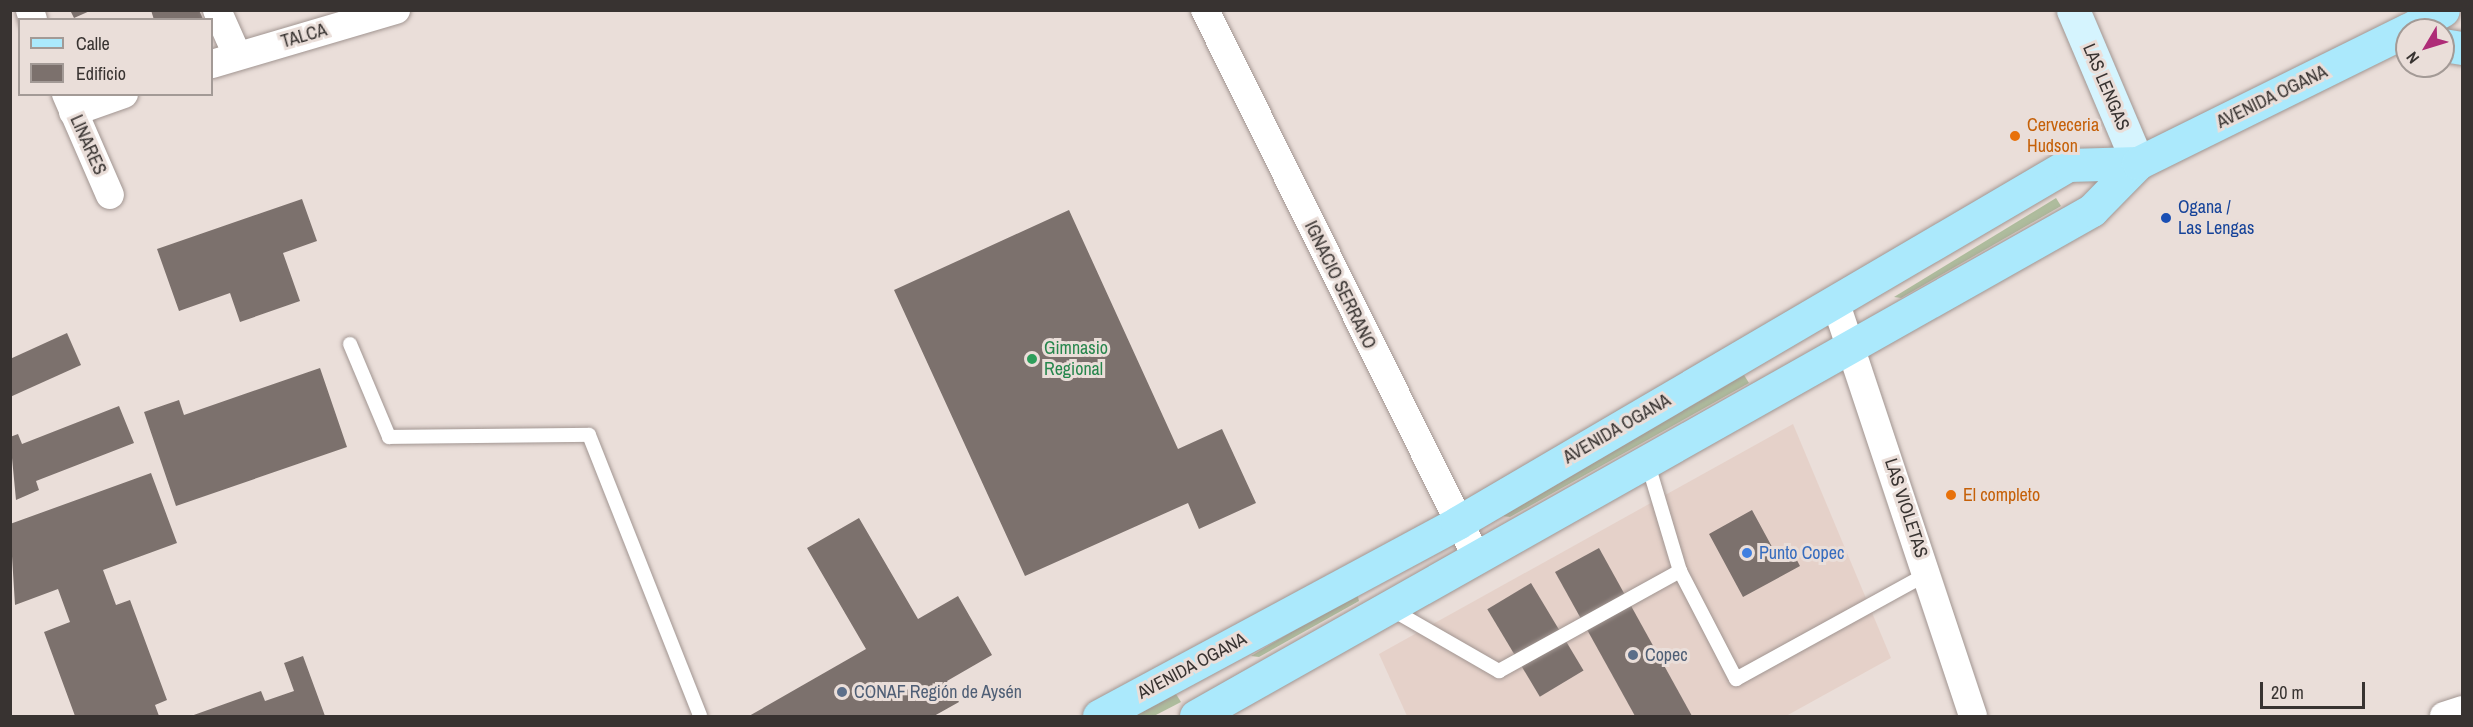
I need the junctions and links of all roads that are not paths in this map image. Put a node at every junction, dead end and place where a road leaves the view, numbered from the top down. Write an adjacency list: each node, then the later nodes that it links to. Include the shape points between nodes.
1 (217, 10): 8 (street)
2 (396, 10): 8 (street, TALCA)
3 (1205, 10): 17 (street, IGNACIO SERRANO)
4 (2073, 10): 11 (street, LAS LENGAS)
5 (2443, 10): 6 (main road, AVENIDA OGANA)
6 (2430, 18)
7 (2395, 38): 11 (main road, AVENIDA OGANA)
8 (224, 60)
9 (112, 96): 10 (street)
10 (70, 103): 12 (street, LINARES)
11 (2138, 163): 13 (main road, AVENIDA OGANA, via 2068,165); 15 (main road, AVENIDA OGANA, via 2092,210)
12 (110, 195)
13 (1836, 301): 15 (street, LAS VIOLETAS); 17 (main road, AVENIDA OGANA)
14 (350, 344): 23 (lane, via 389,437 589,435)
15 (1853, 345): 16 (main road, AVENIDA OGANA); 20 (street, LAS VIOLETAS)
16 (1648, 464): 18 (main road, AVENIDA OGANA); 19 (lane)
17 (1457, 523): 18 (street, IGNACIO SERRANO); 24 (main road, AVENIDA OGANA)
18 (1477, 558): 21 (main road, AVENIDA OGANA)
19 (1680, 571): 20 (lane, via 1736,679); 21 (lane, via 1499,671)
20 (1927, 574): 26 (street, LAS VIOLETAS)
21 (1391, 609): 25 (main road, AVENIDA OGANA)
22 (2463, 710): 27 (street)
23 (700, 717)
24 (1099, 717)
25 (1196, 717)
26 (1973, 717)
27 (2444, 717)

